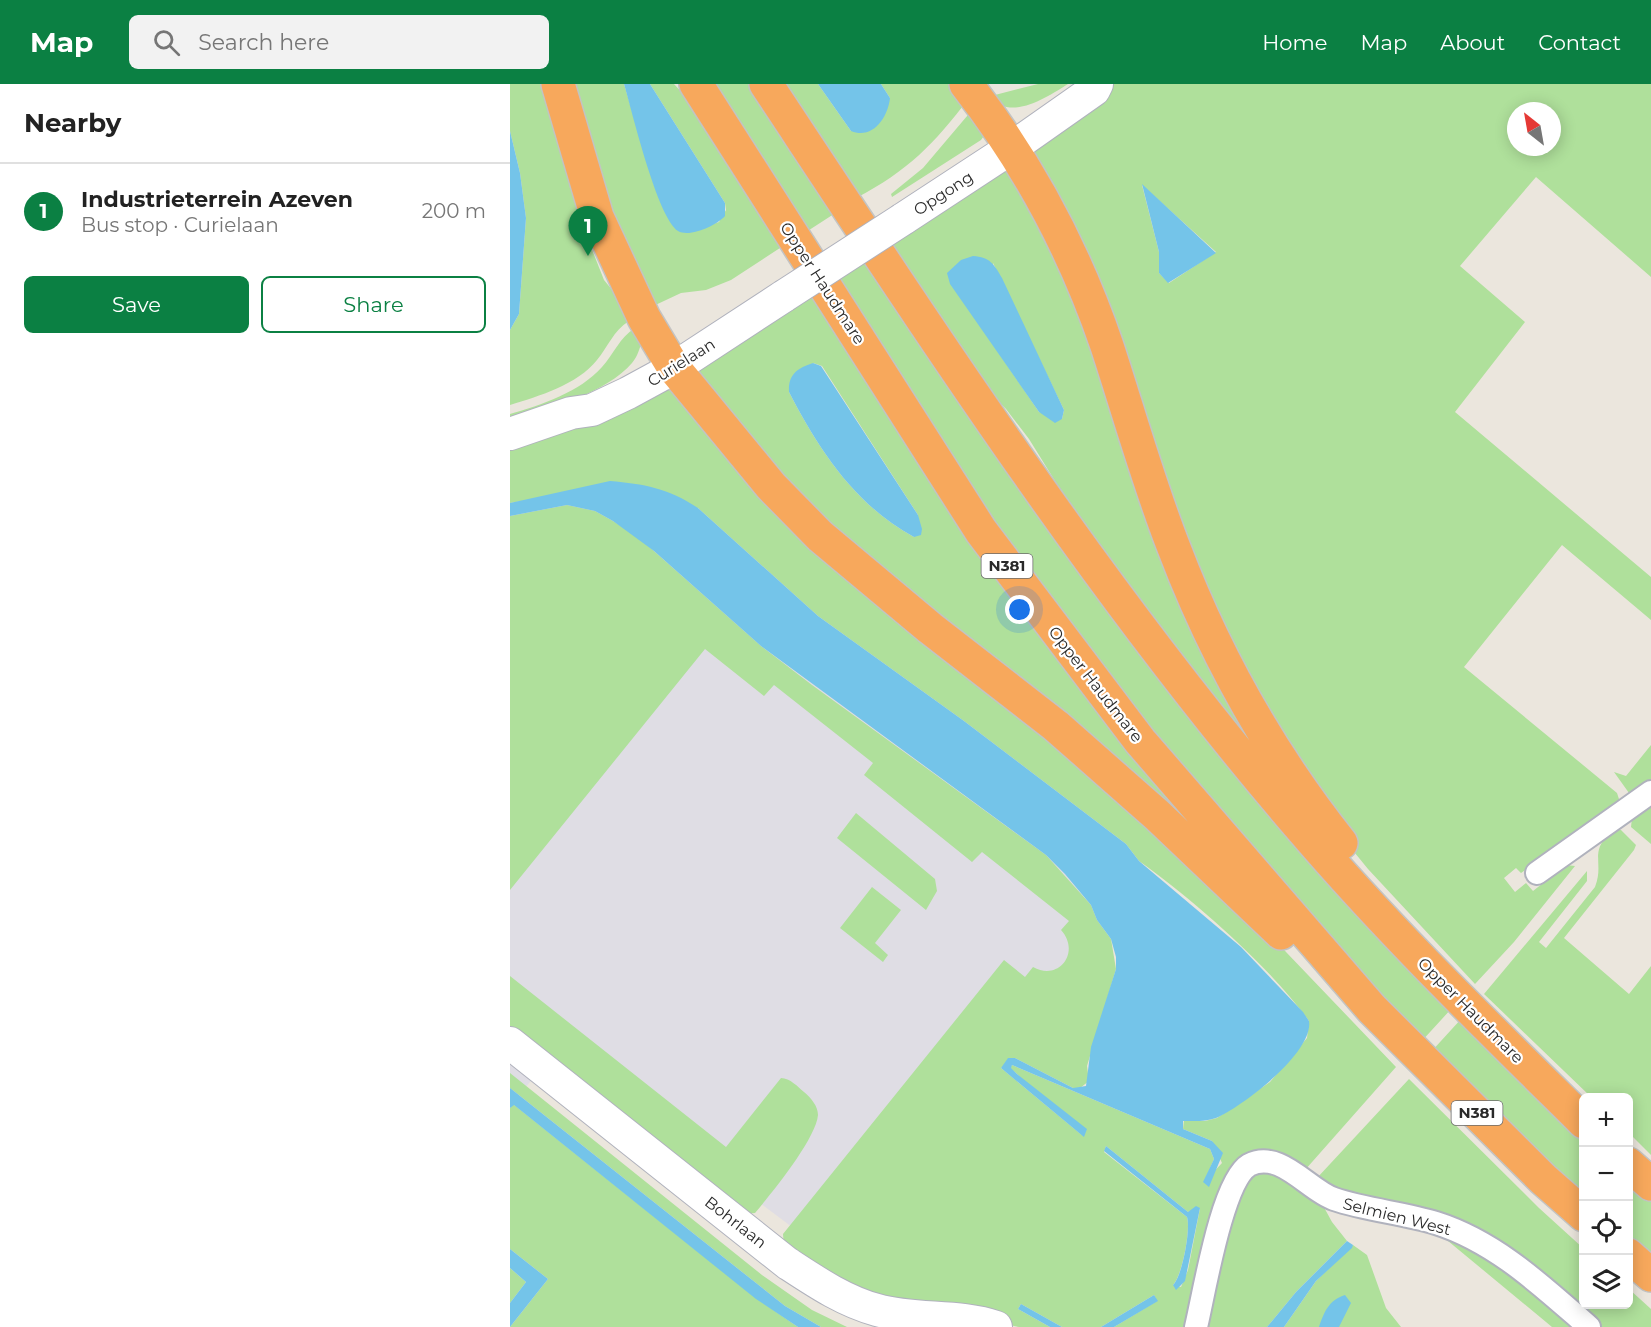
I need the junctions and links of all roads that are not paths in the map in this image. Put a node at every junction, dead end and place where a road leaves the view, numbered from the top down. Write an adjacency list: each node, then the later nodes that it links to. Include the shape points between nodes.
1 (558, 84): 9 (highway, N381, via 597,217 616,262)
2 (696, 84): 14 (highway, Opper Haudmare / N381, via 981,531 1140,741)
3 (766, 84): 13 (highway, Opper Haudmare, via 1044,498 1106,583 1294,820)
4 (966, 84): 7 (highway)
5 (1076, 84): 7 (main road, Opgong)
6 (1097, 84): 7 (main road, Opgong, via 1094,90)
7 (1008, 140): 8 (main road, Opgong, bridge); 13 (highway, via 1070,252 1173,547 1216,643 1297,784)
8 (779, 288): 9 (main road, Curielaan)
9 (669, 360): 10 (main road, Curielaan, via 592,410 571,413); 14 (highway, N381, via 771,486 820,536 1056,726 1269,922)
10 (510, 434)
11 (1651, 792): 12 (street)
12 (1537, 873)
13 (1438, 978): 16 (highway, Opper Haudmare)
14 (1372, 1009): 19 (highway, Opper Haudmare / N381)
15 (510, 1043): 22 (main road, Bohrlaan, via 816,1283 878,1310 979,1321)
16 (1579, 1117)
17 (1633, 1168): 18 (highway)
18 (1651, 1184)
19 (1579, 1211)
20 (1633, 1259): 21 (highway)
21 (1651, 1275)
22 (996, 1327)
23 (1196, 1327): 24 (street, Selmien West, via 1221,1219 1236,1179 1250,1165 1267,1161 1332,1199 1434,1223 1478,1241 1520,1268)
24 (1589, 1327)

